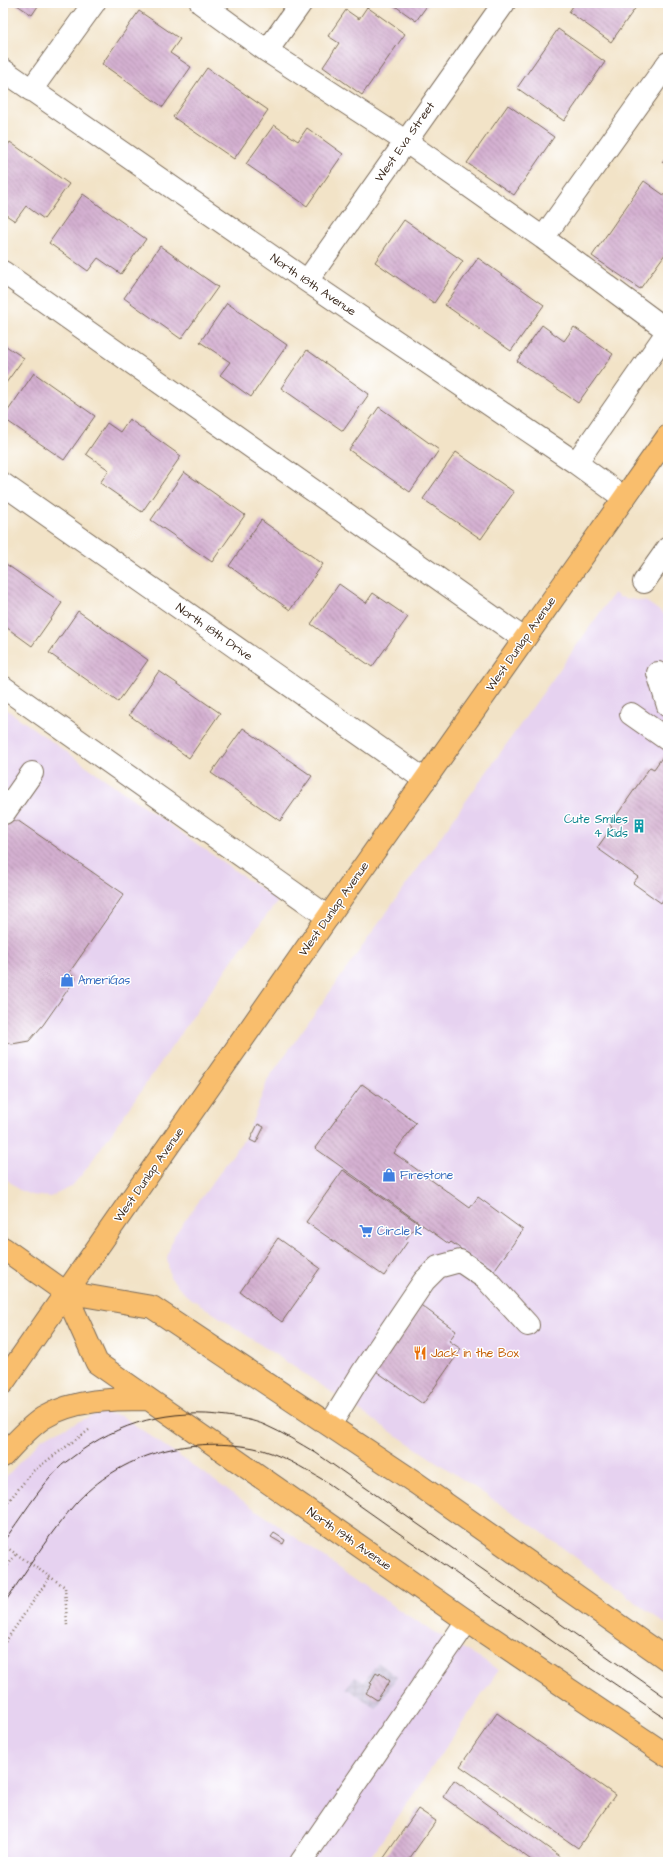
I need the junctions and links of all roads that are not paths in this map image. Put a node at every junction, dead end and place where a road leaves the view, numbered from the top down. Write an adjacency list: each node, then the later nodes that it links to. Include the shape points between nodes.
1 (94, 3): 8 (street)
2 (201, 3): 5 (street)
3 (301, 3): 5 (street)
4 (504, 3): 9 (street, West Eva Street)
5 (267, 50): 9 (street)
6 (668, 63): 10 (street)
7 (3, 70): 8 (street, North 18th Avenue)
8 (31, 90): 12 (street, North 18th Avenue)
9 (405, 141): 10 (street); 12 (street, West Eva Street)
10 (543, 238): 13 (street)
11 (3, 272): 20 (street)
12 (307, 281): 15 (street, North 18th Avenue)
13 (668, 331): 15 (street)
14 (668, 436): 17 (main road, West Dunlap Avenue)
15 (576, 463): 17 (street, North 18th Avenue)
16 (3, 484): 27 (street, North 18th Drive)
17 (624, 498): 20 (main road, West Dunlap Avenue)
18 (668, 548): 19 (street)
19 (644, 582)
20 (524, 639): 27 (main road, West Dunlap Avenue)
21 (658, 673): 23 (street)
22 (3, 687): 29 (street)
23 (668, 706)
24 (631, 714): 25 (street)
25 (668, 740)
26 (32, 773): 28 (street)
27 (425, 780): 29 (main road, West Dunlap Avenue)
28 (4, 813)
29 (328, 917): 31 (main road, West Dunlap Avenue)
30 (3, 1248): 31 (main road)
31 (65, 1292): 33 (main road, West Dunlap Avenue); 34 (main road, North 19th Avenue, via 97,1363); 35 (main road, via 152,1307)
32 (528, 1325): 35 (street, via 485,1278 460,1260 438,1267 424,1281)
33 (3, 1383)
34 (148, 1399): 36 (main road, via 107,1399 58,1411 43,1418); 37 (main road, North 19th Avenue)
35 (330, 1425): 38 (main road, via 508,1546)
36 (3, 1456)
37 (467, 1621): 39 (main road, North 19th Avenue); 40 (street)
38 (668, 1660)
39 (668, 1756)
40 (301, 1862)

